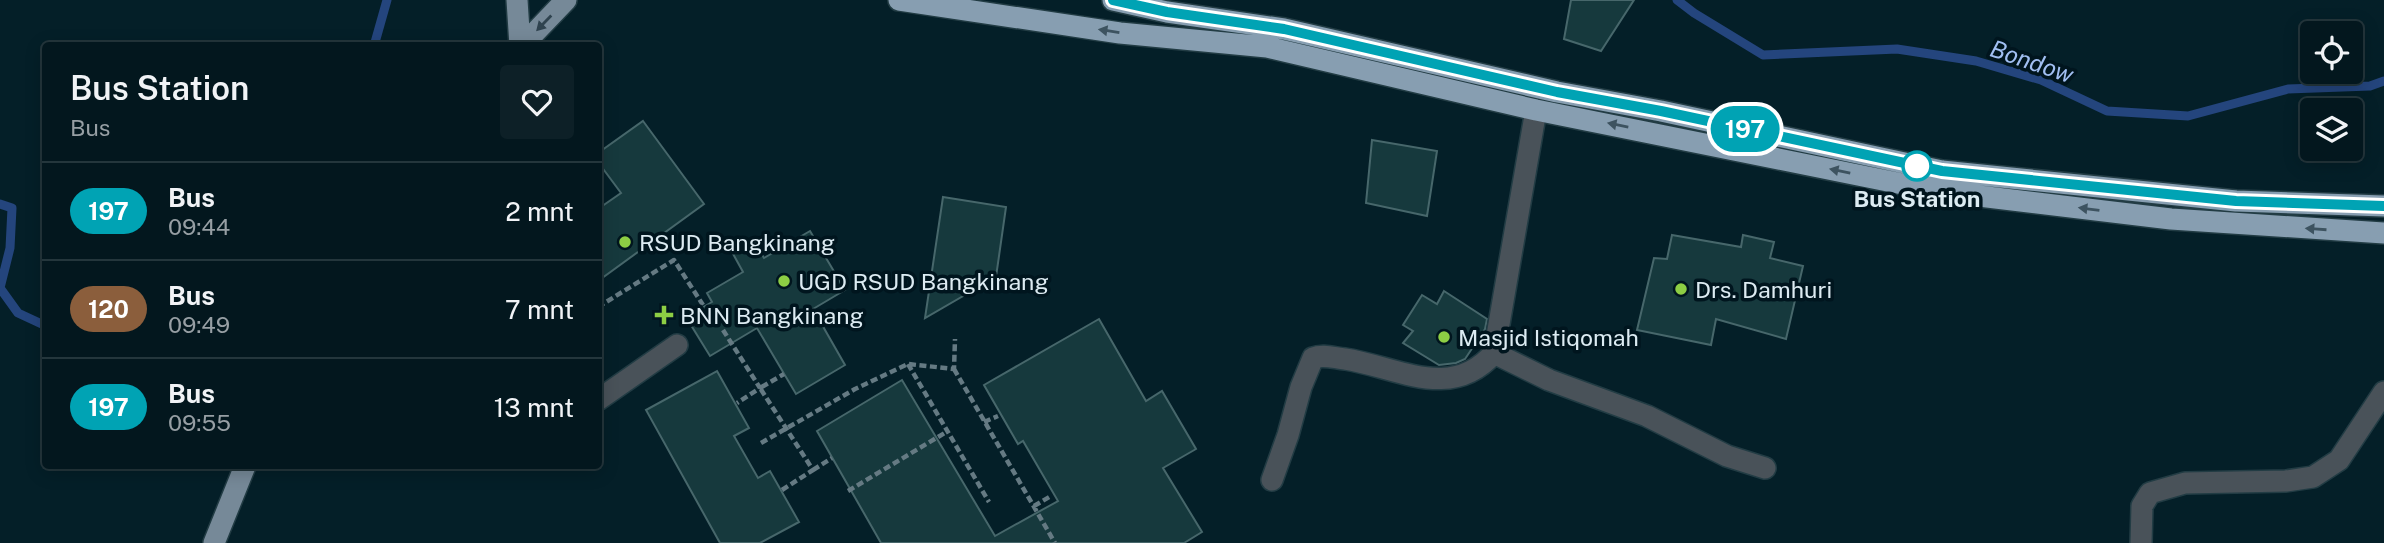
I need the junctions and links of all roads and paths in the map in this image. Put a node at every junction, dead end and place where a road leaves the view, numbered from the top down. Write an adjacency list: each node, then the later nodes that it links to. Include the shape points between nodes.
1 (517, 0): 5 (main road)
2 (566, 0): 6 (main road, one-way to 6)
3 (899, 0): 7 (highway, one-way to 3, via 1267,47 1120,33)
4 (1113, 0): 8 (highway, via 1284,29 1557,92 1942,171)
5 (521, 42)
6 (525, 42)
7 (1536, 110): 10 (highway, one-way to 7, via 1937,191); 17 (street)
8 (2176, 195): 9 (highway); 10 (highway)
9 (2384, 206)
10 (2171, 219): 11 (highway, one-way to 10)
11 (2384, 233)
12 (602, 305): 13 (path, via 674,260)
13 (703, 305)
14 (723, 330): 21 (path)
15 (955, 339): 19 (path)
16 (677, 345): 23 (street)
17 (1494, 353): 31 (street, via 1549,380 1647,416 1727,456); 34 (street, via 1478,367 1448,380 1350,360 1312,358)
18 (908, 363): 19 (path); 27 (path); 28 (path)
19 (954, 369): 26 (path)
20 (783, 374): 21 (path)
21 (760, 388): 24 (path); 27 (path)
22 (2384, 392): 42 (street, via 2339,460 2313,477 2185,483 2150,493 2142,506)
23 (602, 397)
24 (737, 403)
25 (998, 416): 26 (path)
26 (984, 422): 39 (path)
27 (786, 428): 29 (path); 33 (path)
28 (948, 431): 36 (path); 38 (path)
29 (761, 443)
30 (832, 458): 33 (path)
31 (1765, 468)
32 (244, 469): 40 (main road)
33 (813, 470): 35 (path)
34 (1272, 480)
35 (782, 490)
36 (848, 491)
37 (1051, 496): 39 (path)
38 (989, 502)
39 (1034, 506): 41 (path)
40 (214, 543)
41 (1055, 543)
42 (2141, 543)

